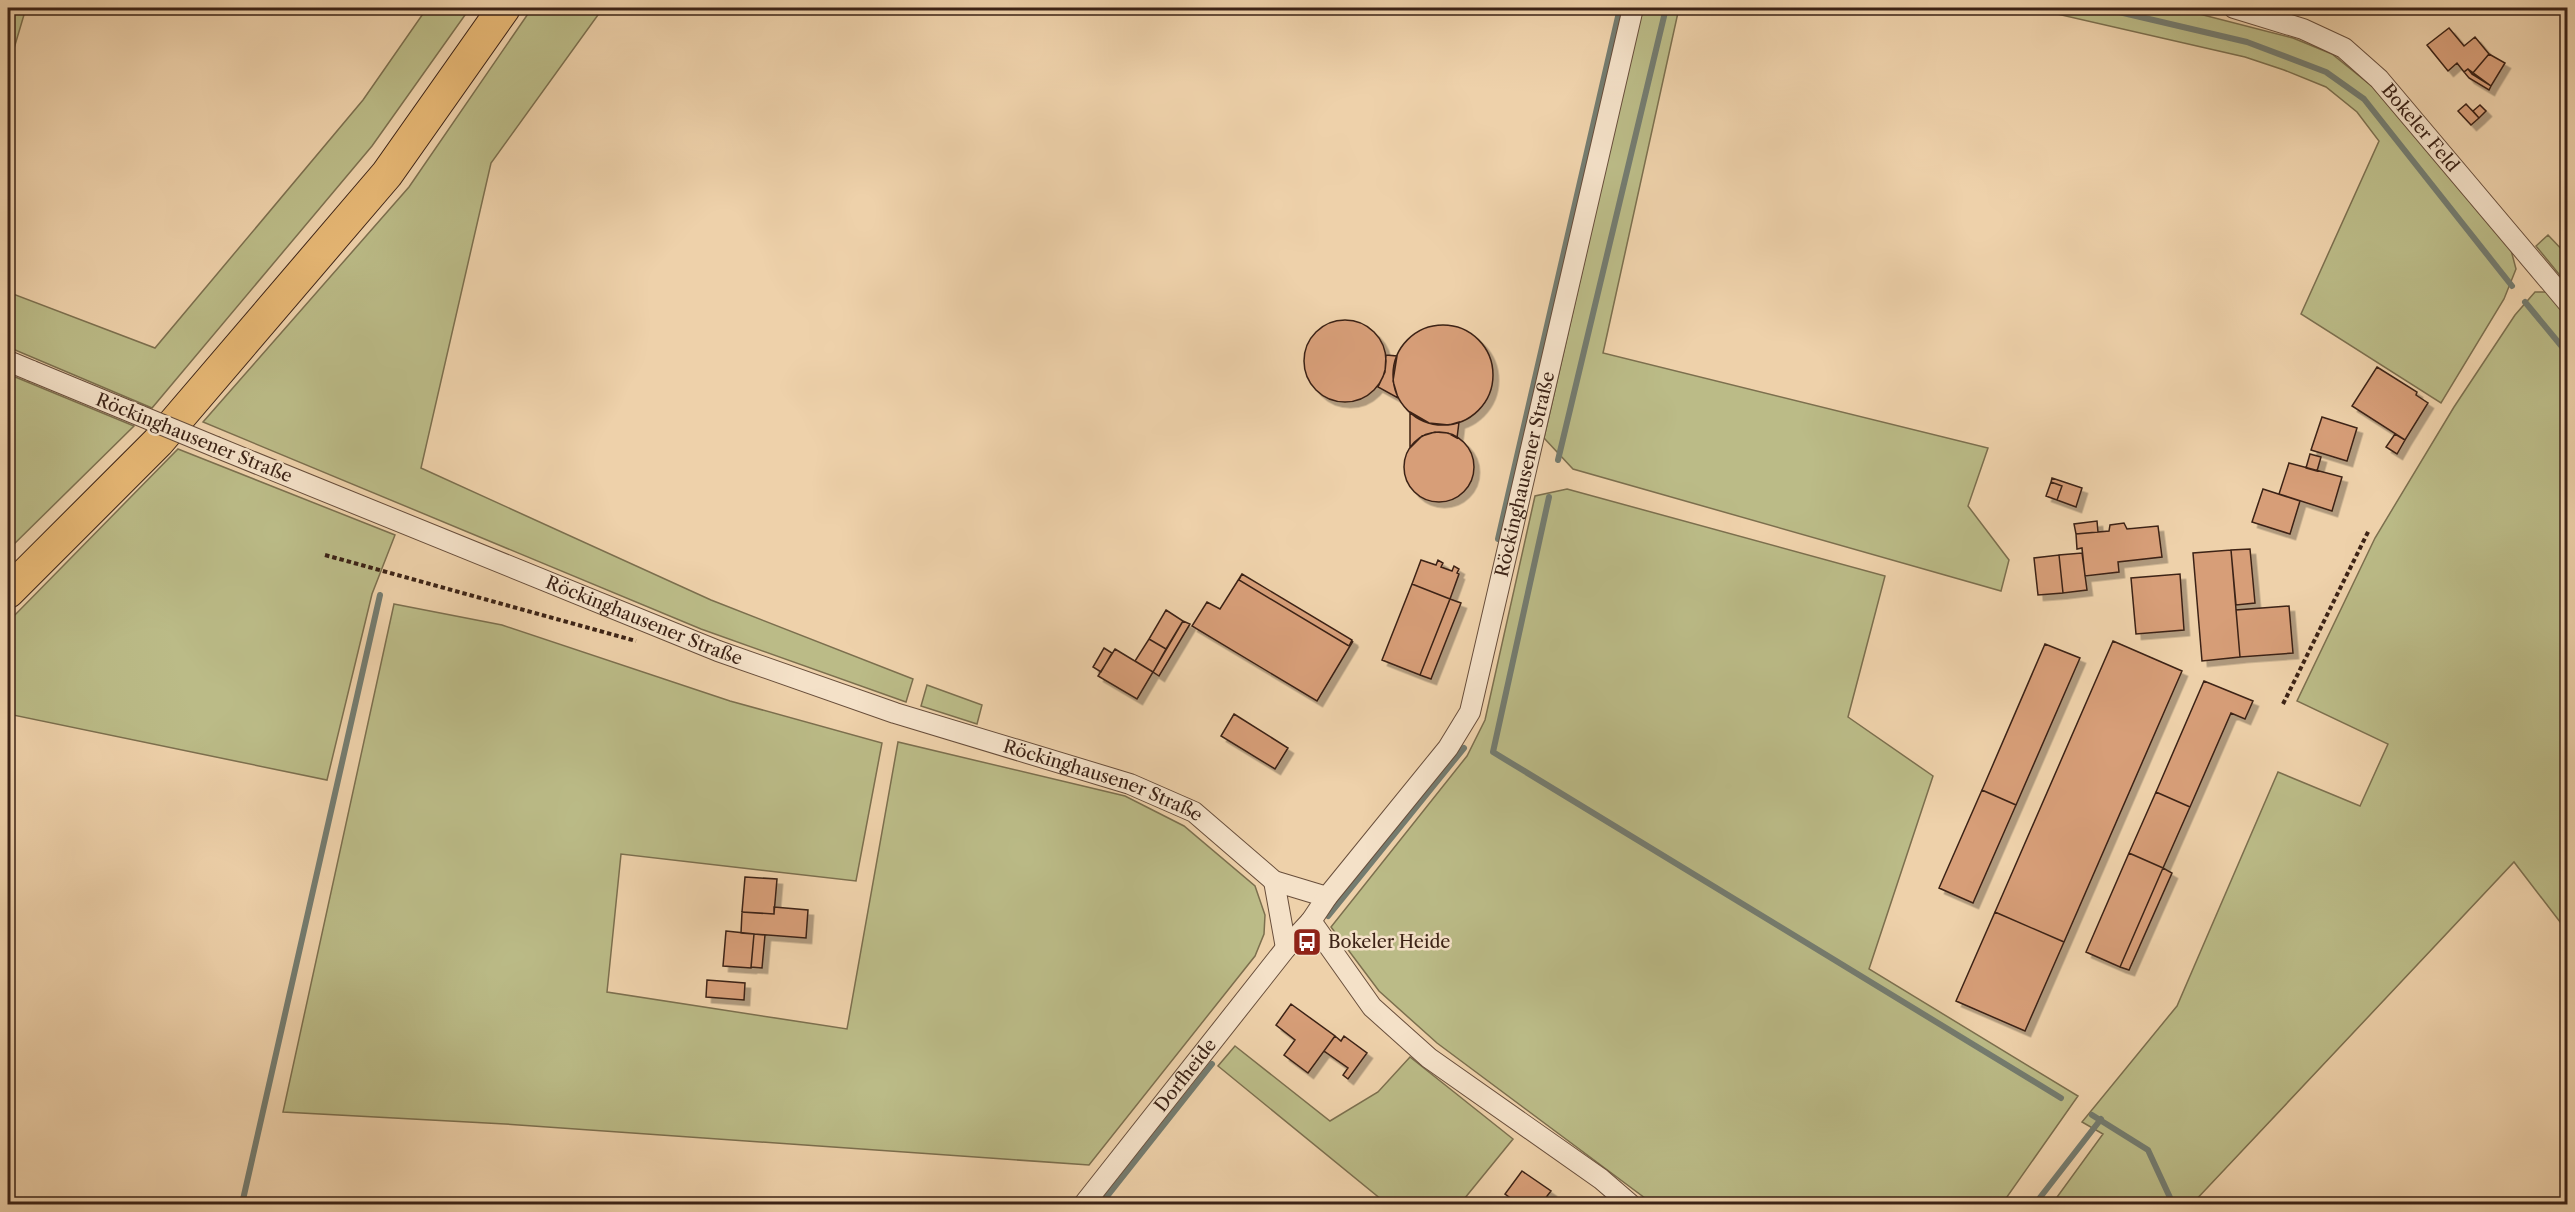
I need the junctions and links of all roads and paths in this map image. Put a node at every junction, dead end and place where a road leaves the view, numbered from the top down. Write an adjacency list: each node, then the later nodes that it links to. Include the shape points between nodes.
1 (504, 8): 8 (main road, via 387,174 158,442)
2 (1634, 8): 12 (street, Röckinghausener Straße, via 1470,712 1448,748)
3 (2234, 8): 4 (street, Bokeler Feld, via 2303,28 2344,48 2379,79)
4 (2568, 303)
5 (8, 361): 11 (street, Röckinghausener Straße, bridge, via 718,651 895,713 1130,784 1194,812)
6 (2370, 530): 10 (path)
7 (326, 555): 9 (path)
8 (8, 592)
9 (647, 644)
10 (2283, 704)
11 (1274, 881): 12 (street, Röckinghausener Straße); 14 (street)
12 (1327, 897): 13 (street, Röckinghausener Straße)
13 (1311, 921): 14 (street, Röckinghausener Straße); 16 (street, via 1372,1007 1429,1058 1601,1179)
14 (1286, 948): 15 (street, Dorfheide)
15 (1084, 1204)
16 (1630, 1204)

